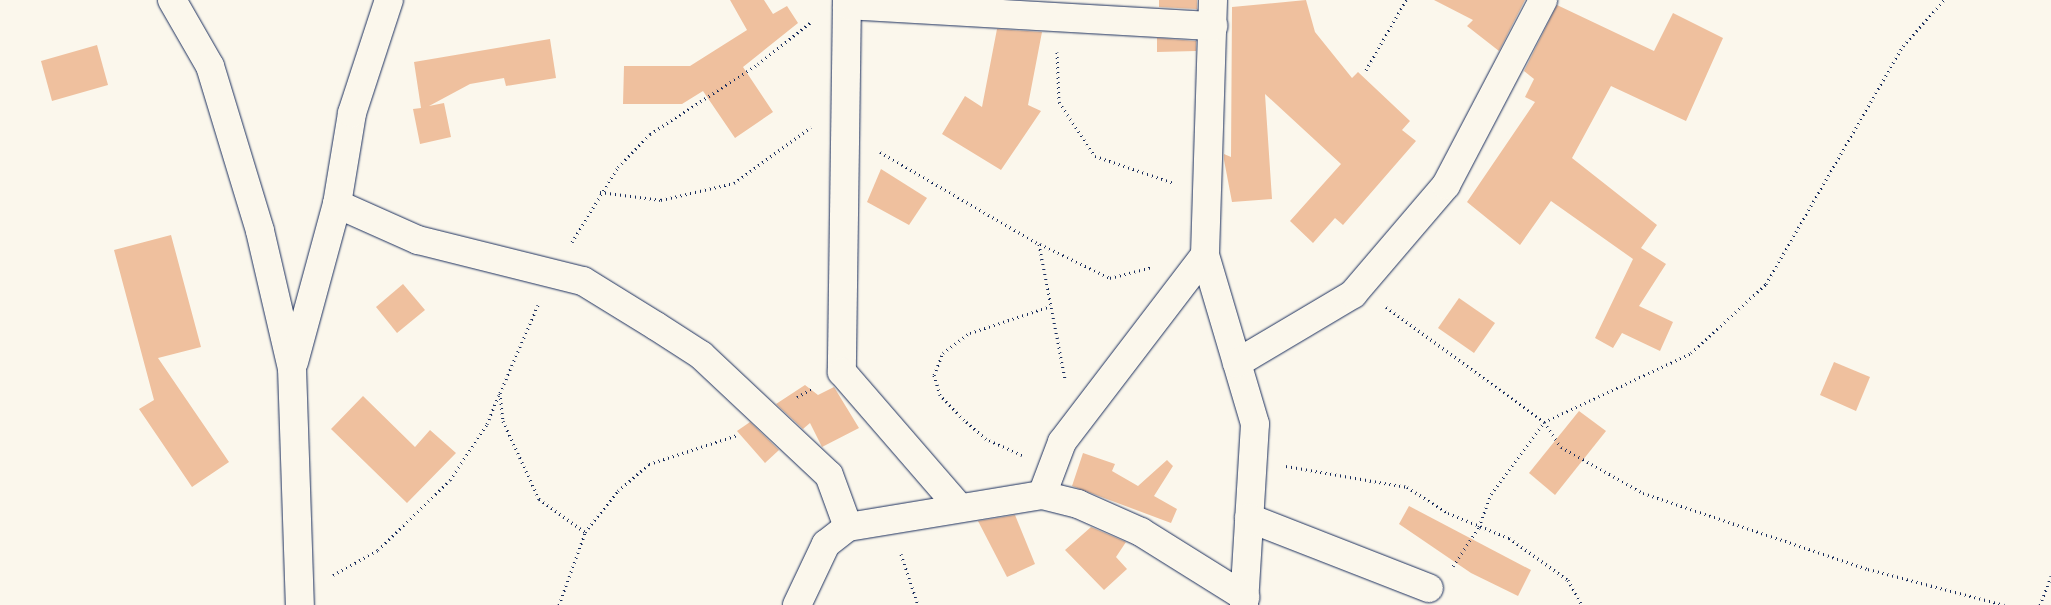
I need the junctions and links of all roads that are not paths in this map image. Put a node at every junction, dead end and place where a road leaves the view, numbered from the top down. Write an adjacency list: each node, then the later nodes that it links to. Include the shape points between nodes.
1 (172, 0): 9 (street, via 210,66 260,231)
2 (389, 0): 6 (street, via 352,113)
3 (1543, 0): 8 (street, via 1446,185 1352,294)
4 (847, 2): 5 (street, via 1062,16); 11 (street, via 842,372)
5 (1213, 13): 7 (street)
6 (338, 204): 9 (street); 13 (street, via 418,240 583,281 701,354 829,475)
7 (1205, 255): 8 (street); 10 (street, via 1074,427)
8 (1237, 364): 12 (street, via 1255,424)
9 (292, 368): 15 (street)
10 (1042, 495): 11 (street); 16 (street, via 1078,504 1141,532)
11 (959, 507): 13 (street)
12 (1249, 518): 14 (street); 16 (street)
13 (848, 527): 17 (street, via 826,544)
14 (1429, 588)
15 (300, 599)
16 (1244, 601)
17 (797, 605)

